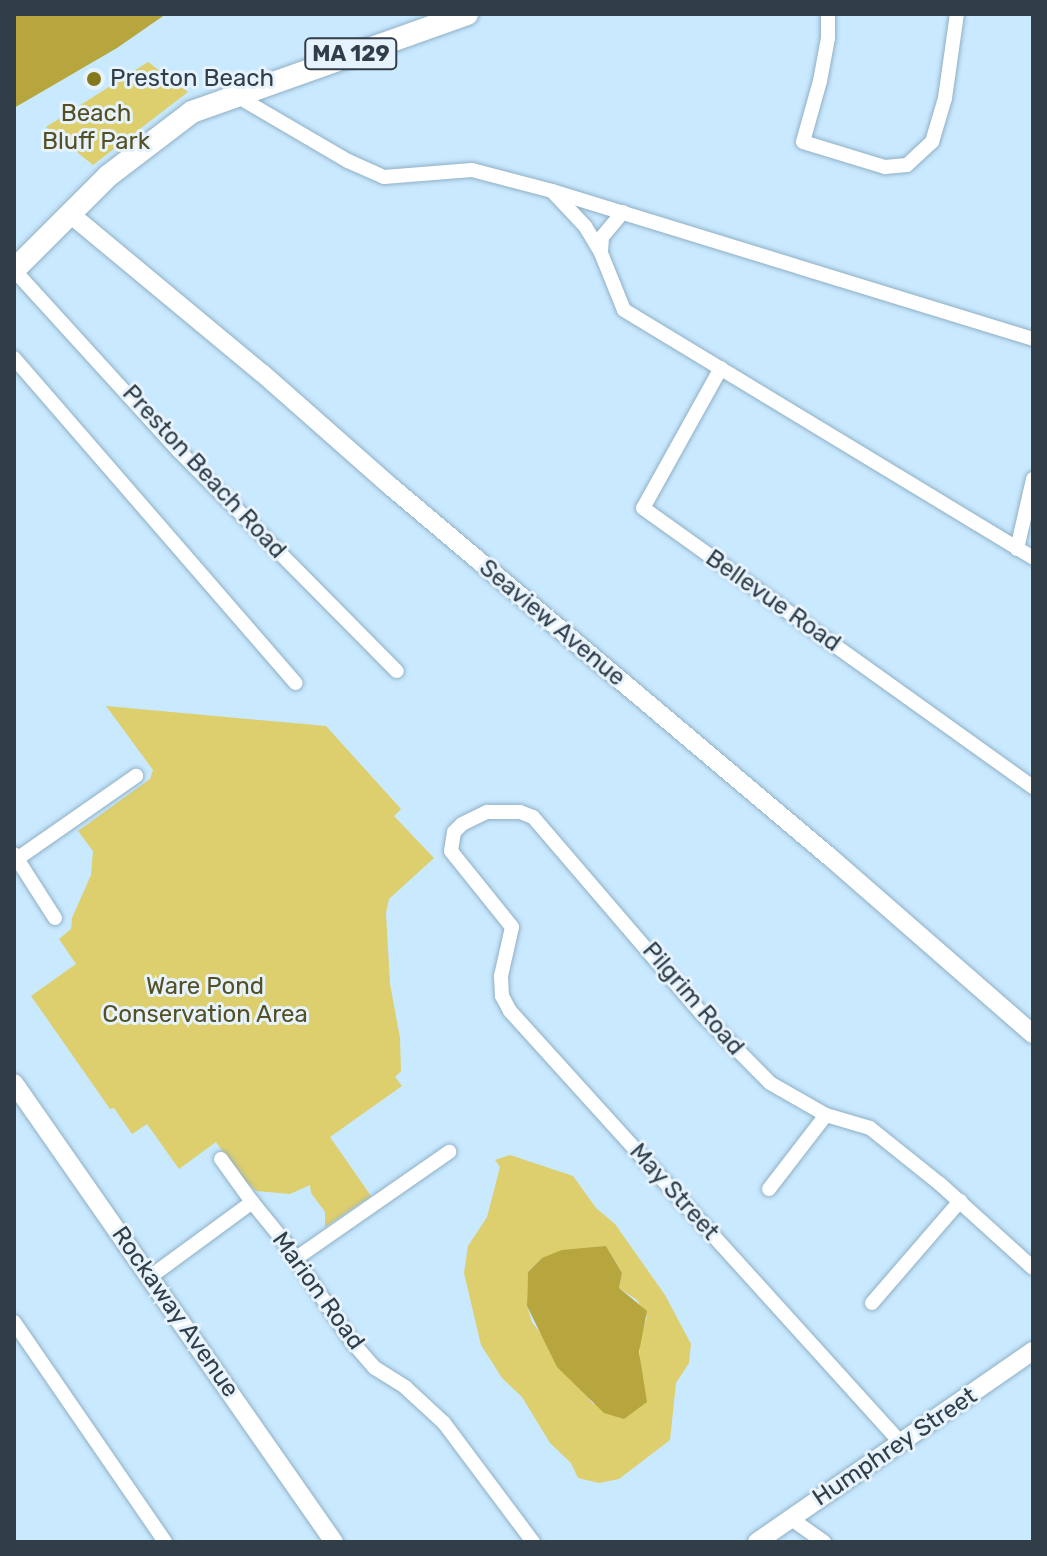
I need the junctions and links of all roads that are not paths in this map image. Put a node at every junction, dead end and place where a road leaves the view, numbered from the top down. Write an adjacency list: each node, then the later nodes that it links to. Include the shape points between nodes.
1 (467, 14): 4 (main road, MA 129)
2 (828, 14): 3 (street, via 823,66 803,142 885,167 907,165 932,142 945,98)
3 (957, 14)
4 (235, 95): 5 (street, via 384,177 472,170); 7 (main road, MA 129, via 169,126)
5 (552, 191): 6 (street); 8 (street, via 580,219)
6 (623, 212): 8 (street, via 602,237); 10 (street)
7 (69, 213): 9 (main road, MA 129); 23 (street, Seaview Avenue)
8 (601, 253): 12 (street, via 624,310)
9 (14, 270): 16 (street, Preston Beach Road, via 178,450)
10 (1033, 339)
11 (14, 358): 17 (street)
12 (721, 368): 14 (street); 19 (street, Bellevue Road, via 643,508)
13 (1033, 479): 14 (street)
14 (1017, 549): 15 (street)
15 (1033, 558)
16 (397, 671)
17 (296, 683)
18 (136, 776): 20 (street)
19 (1033, 787)
20 (15, 858): 21 (street)
21 (55, 918)
22 (509, 921): 25 (street, Pilgrim Road, via 451,851 451,840 462,824 487,812 533,817 731,1045 787,1096); 37 (street, May Street, via 501,976 502,996 510,1011)
23 (1033, 1034)
24 (14, 1083): 33 (street, Rockaway Avenue)
25 (826, 1115): 28 (street); 29 (street, Pilgrim Road, via 870,1128)
26 (449, 1152): 31 (street)
27 (221, 1159): 30 (street, Marion Road)
28 (769, 1189)
29 (960, 1201): 32 (street, Pilgrim Road); 34 (street)
30 (252, 1202): 31 (street, Marion Road); 33 (street)
31 (295, 1259): 41 (street, Marion Road, via 359,1350 444,1423)
32 (1033, 1268)
33 (150, 1277): 40 (street, Rockaway Avenue)
34 (872, 1303)
35 (14, 1322): 39 (street)
36 (1030, 1357): 37 (street, Humphrey Street)
37 (901, 1443): 38 (street, Humphrey Street)
38 (790, 1518): 42 (street, Humphrey Street); 43 (street)
39 (165, 1542)
40 (334, 1542)
41 (533, 1542)
42 (757, 1542)
43 (824, 1542)

